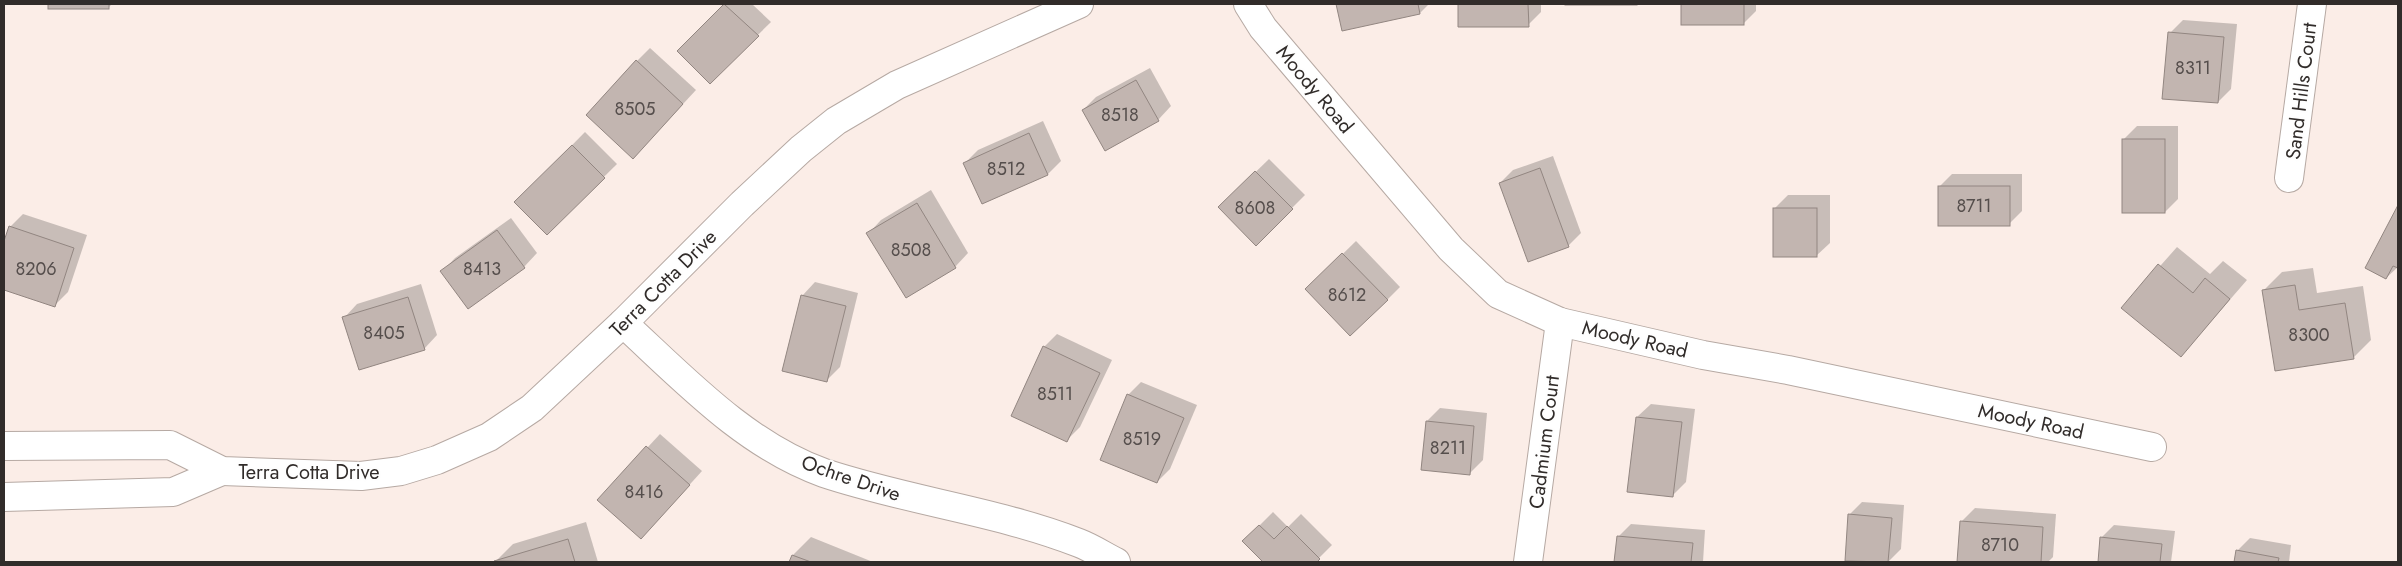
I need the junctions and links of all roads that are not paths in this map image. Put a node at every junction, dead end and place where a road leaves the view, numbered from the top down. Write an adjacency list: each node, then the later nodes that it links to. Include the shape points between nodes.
1 (1079, 4): 6 (street, Terra Cotta Drive, via 897,85 836,121 742,204)
2 (1248, 4): 5 (street, Moody Road, via 1263,28 1451,249 1498,294)
3 (2312, 4): 4 (street, Sand Hills Court)
4 (2289, 178)
5 (1560, 322): 8 (street, Moody Road, via 1703,355); 12 (street, Cadmium Court)
6 (623, 323): 9 (street, Terra Cotta Drive, via 510,425 437,460 401,471 361,476); 11 (street, Ochre Drive, via 752,436 801,462 824,473 907,497 1026,525 1081,544)
7 (4, 446): 9 (street, Terra Cotta Drive, via 170,445)
8 (2152, 447)
9 (222, 472): 10 (street, Terra Cotta Drive, via 173,492)
10 (4, 497)
11 (1116, 562)
12 (1528, 562)

